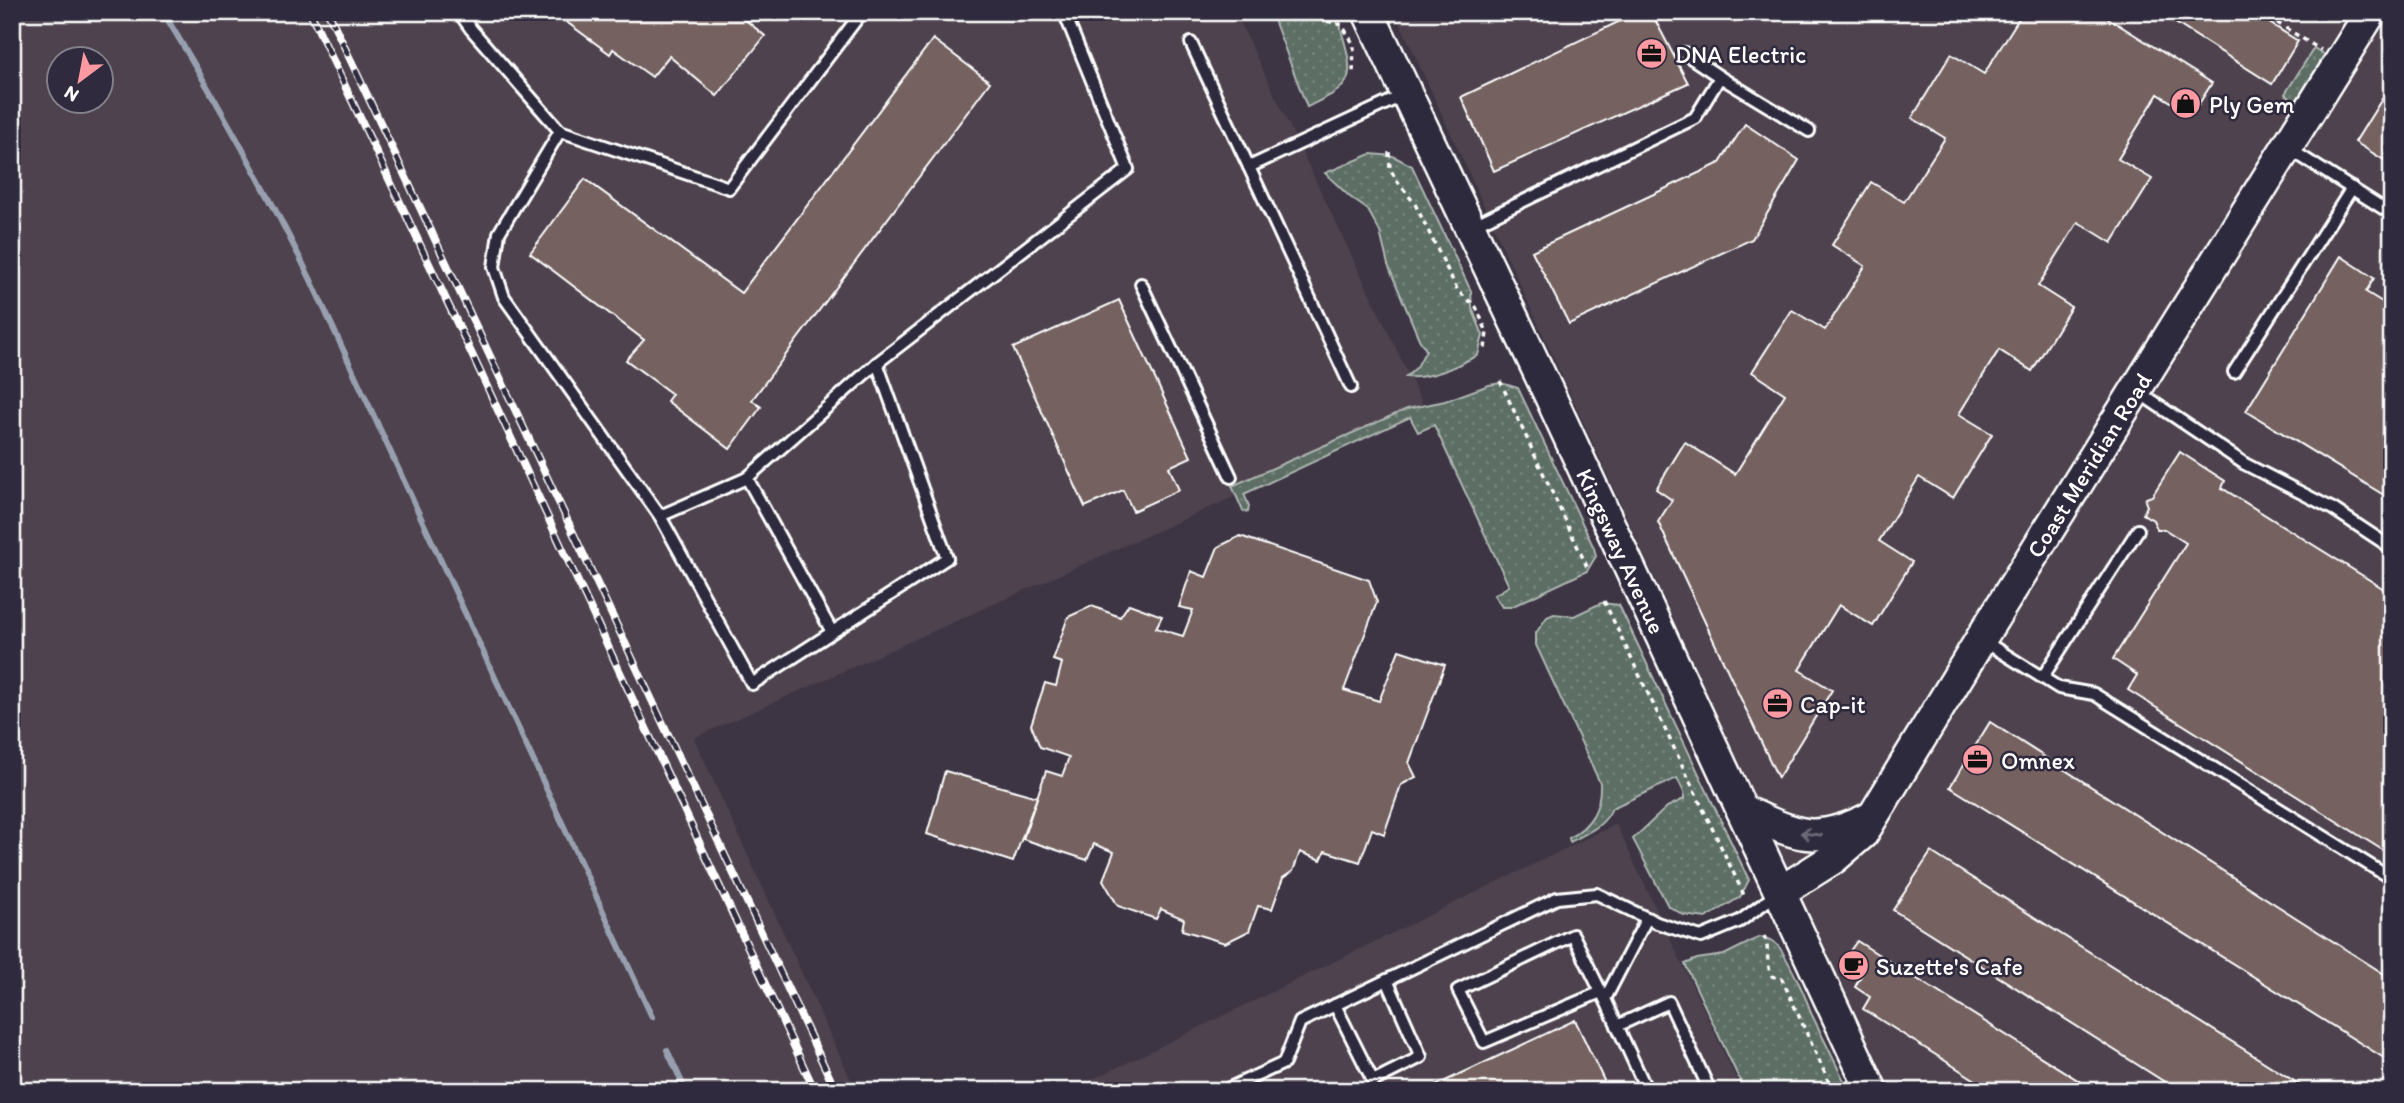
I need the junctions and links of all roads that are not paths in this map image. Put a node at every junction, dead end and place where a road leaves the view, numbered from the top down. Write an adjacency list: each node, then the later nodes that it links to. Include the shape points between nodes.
1 (460, 12): 10 (lane)
2 (862, 12): 10 (lane, via 729,188)
3 (1065, 12): 18 (lane, via 1128,169)
4 (1368, 12): 9 (main road, Kingsway Avenue)
5 (2371, 12): 12 (main road, Coast Meridian Road)
6 (1191, 43): 13 (lane)
7 (1684, 53): 8 (lane)
8 (1720, 77): 11 (lane); 16 (lane, via 1695,118)
9 (1406, 93): 13 (lane); 16 (main road, Kingsway Avenue)
10 (560, 131): 24 (lane, via 499,233 494,267 504,297)
11 (1809, 131)
12 (2286, 146): 14 (lane); 21 (main road, Coast Meridian Road)
13 (1249, 167): 20 (lane)
14 (2352, 188): 15 (lane); 19 (lane)
15 (2392, 214)
16 (1469, 227): 30 (main road, Kingsway Avenue)
17 (1141, 284): 22 (lane)
18 (877, 363): 23 (lane); 27 (lane, via 947,558)
19 (2234, 372)
20 (1351, 387)
21 (2136, 391): 26 (lane, via 2245,464 2333,509); 28 (main road, Coast Meridian Road)
22 (1231, 477)
23 (747, 478): 24 (lane); 27 (lane)
24 (660, 516): 27 (lane, via 752,684)
25 (2137, 530): 29 (lane)
26 (2392, 548)
27 (832, 632)
28 (1980, 639): 29 (lane); 31 (main road, Coast Meridian Road)
29 (2042, 678): 32 (lane, via 2059,688 2094,694)
30 (1742, 810): 31 (main road, one-way to 30, via 1836,833 1814,835 1773,825); 33 (main road, Kingsway Avenue)
31 (1875, 815): 33 (main road, Coast Meridian Road, via 1846,850)
32 (2392, 879)
33 (1780, 892): 34 (lane, via 1740,921 1701,937); 42 (main road, Kingsway Avenue)
34 (1647, 918): 35 (lane, via 1597,894 1557,898); 36 (lane)
35 (1387, 981): 37 (lane); 37 (lane, via 1421,1057 1373,1081)
36 (1603, 995): 36 (lane, via 1573,935 1458,990 1485,1042); 38 (lane)
37 (1335, 1005): 39 (lane, via 1300,1023 1284,1063)
38 (1617, 1026): 40 (lane); 41 (lane, via 1669,1002)
39 (1223, 1091)
40 (1647, 1091)
41 (1710, 1091)
42 (1872, 1091)

